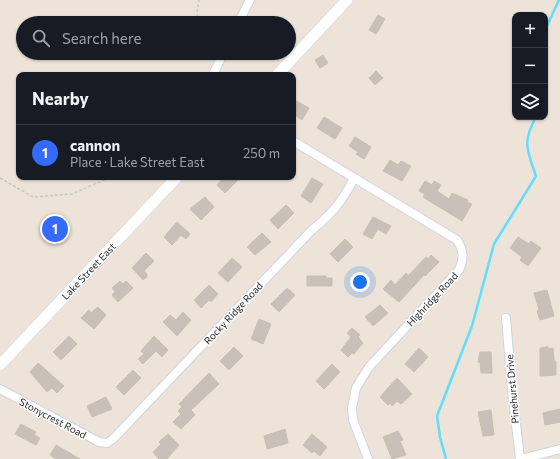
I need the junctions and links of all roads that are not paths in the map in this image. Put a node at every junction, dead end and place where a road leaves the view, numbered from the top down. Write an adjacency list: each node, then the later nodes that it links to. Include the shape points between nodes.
1 (250, 0): 3 (street)
2 (347, 0): 4 (main road)
3 (242, 16)
4 (296, 55)
5 (220, 60): 7 (street)
6 (291, 60): 8 (main road)
7 (214, 72)
8 (280, 72)
9 (296, 143): 10 (street, Highridge Road)
10 (354, 178): 15 (street, Rocky Ridge Road, via 345,197 328,216 113,440); 17 (street, Highridge Road, via 457,240 462,249 463,262 459,270 369,367 356,388 353,398 353,420)
11 (174, 180): 13 (main road, Lake Street East)
12 (506, 318): 18 (street, Pinehurst Drive)
13 (0, 366)
14 (0, 389): 15 (street, Stonycrest Road, via 99,442)
15 (107, 443)
16 (560, 449): 18 (street)
17 (368, 459)
18 (521, 459)

